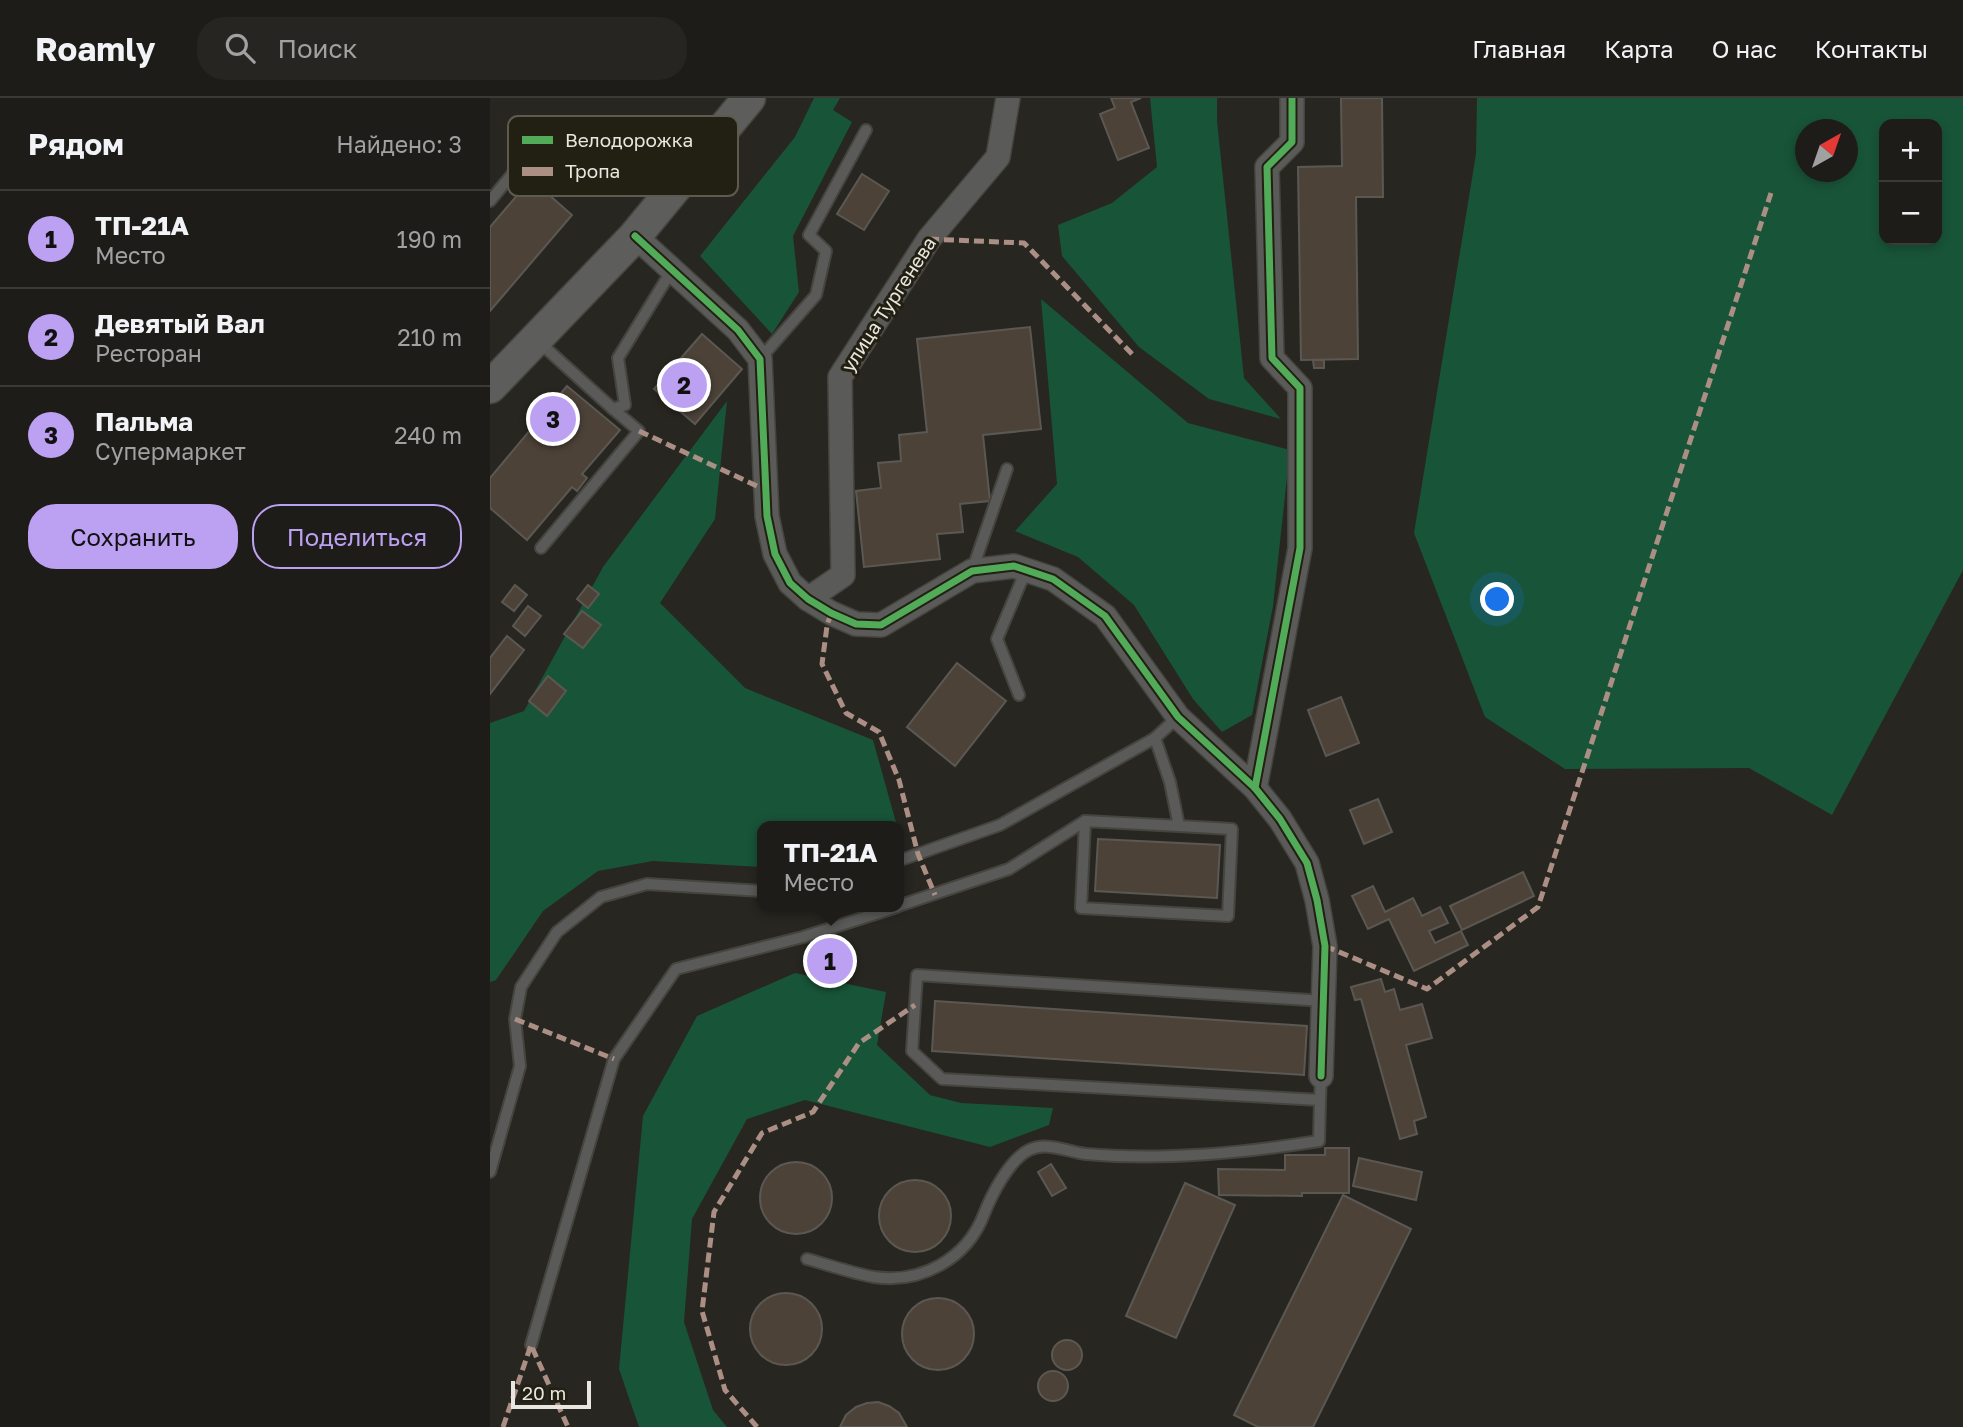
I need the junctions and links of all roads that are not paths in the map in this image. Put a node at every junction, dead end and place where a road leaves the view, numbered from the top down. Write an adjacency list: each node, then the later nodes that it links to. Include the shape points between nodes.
1 (748, 98): 4 (main road)
2 (1008, 98): 19 (street, улица Тургенева, via 998,157 929,239 840,377 842,575)
3 (1292, 98): 23 (street, via 1292,142 1267,167 1272,358 1300,388 1300,548)
4 (734, 116)
5 (866, 130): 12 (lane, via 809,234 826,251 816,295)
6 (508, 179): 8 (lane)
7 (670, 196): 9 (main road)
8 (490, 201)
9 (635, 236): 10 (street); 11 (main road)
10 (672, 270): 12 (street, via 738,330); 14 (lane, via 618,358 625,405)
11 (536, 339): 13 (main road); 14 (lane)
12 (760, 359): 19 (street, via 769,529 790,583)
13 (490, 387)
14 (613, 409): 16 (lane, via 639,431)
15 (1007, 469): 18 (lane)
16 (541, 548)
17 (1029, 571): 18 (street, via 1014,566); 20 (lane, via 997,639); 21 (street, via 1054,579 1105,616)
18 (972, 572): 19 (street, via 881,625 856,624)
19 (808, 599)
20 (1019, 695)
21 (1178, 717): 22 (lane); 23 (street)
22 (1155, 738): 25 (lane); 26 (lane, via 1000,825)
23 (1255, 788): 30 (street, via 1307,863 1325,946)
24 (1086, 821): 25 (lane); 25 (lane, via 1081,908 1228,916 1232,828); 28 (lane, via 1009,869)
25 (1178, 826)
26 (904, 859)
27 (757, 891): 33 (lane, via 646,884 601,897 558,932 521,987 515,1019 520,1066)
28 (904, 904)
29 (879, 912): 35 (lane, via 676,970 614,1059)
30 (1325, 1001): 31 (street); 32 (lane, via 916,975 912,1051 942,1079)
31 (1321, 1076): 32 (lane)
32 (1320, 1100): 34 (lane, via 1319,1141 1255,1152 1140,1156 1032,1149 995,1189 964,1248 944,1264 919,1274 873,1277)
33 (490, 1172)
34 (807, 1259)
35 (531, 1345)

